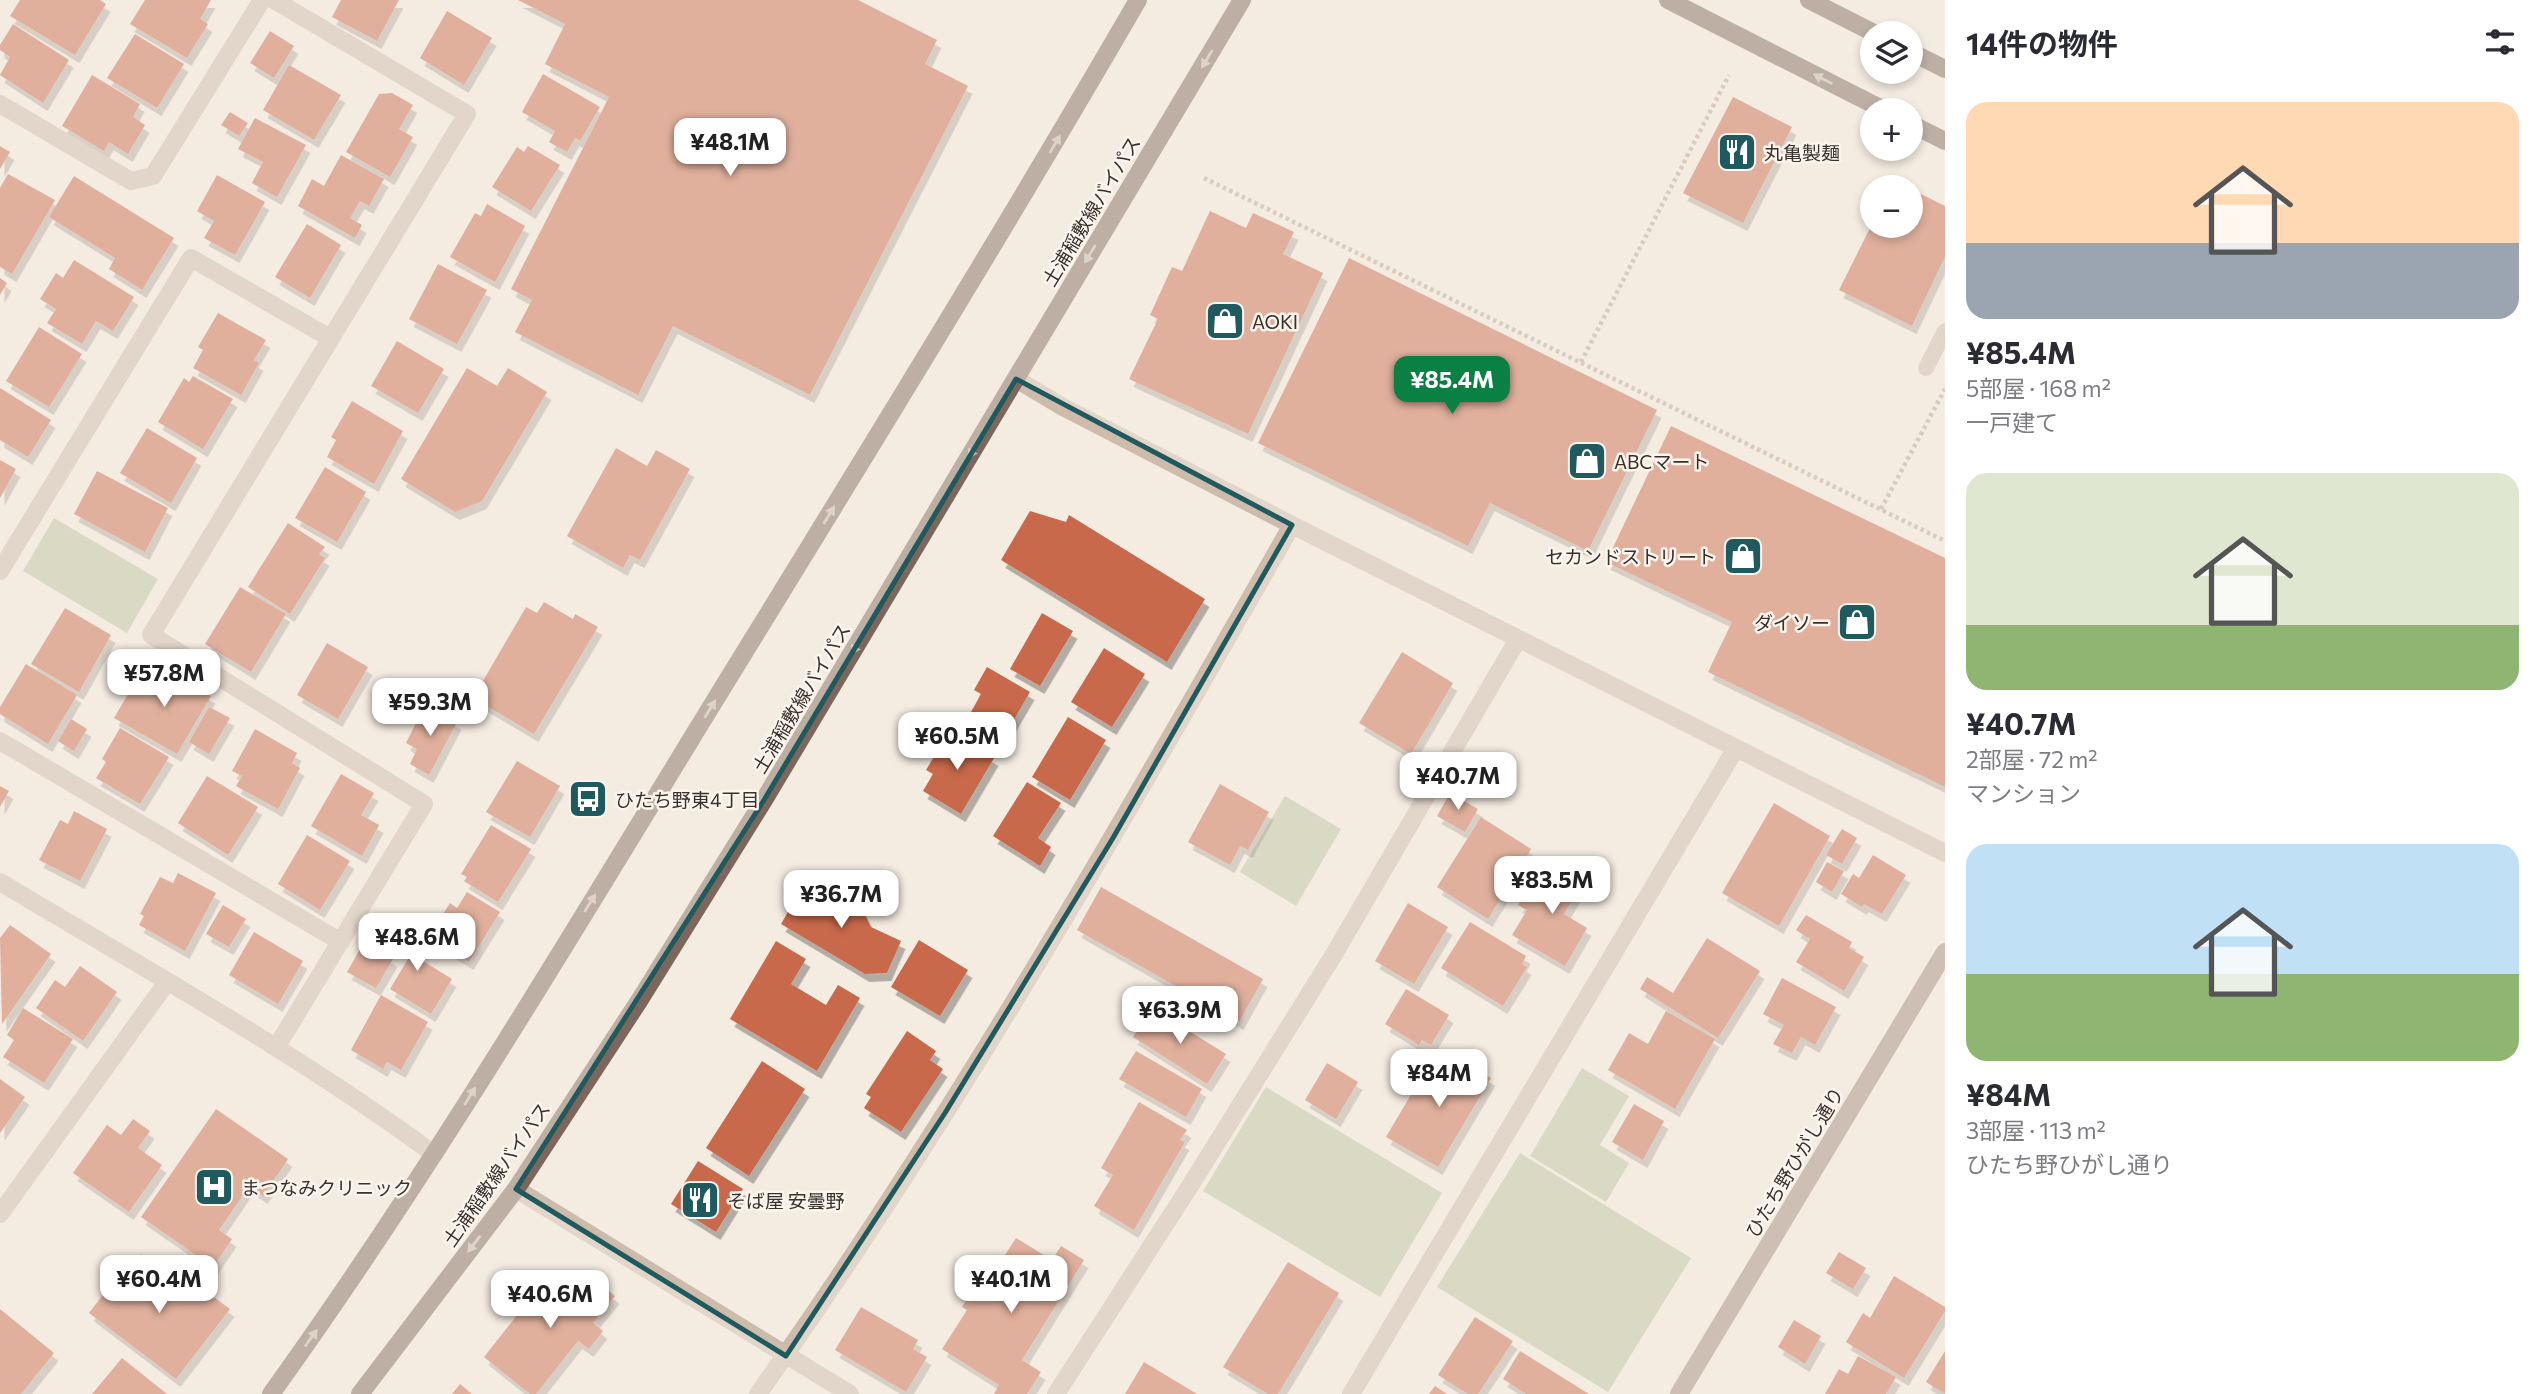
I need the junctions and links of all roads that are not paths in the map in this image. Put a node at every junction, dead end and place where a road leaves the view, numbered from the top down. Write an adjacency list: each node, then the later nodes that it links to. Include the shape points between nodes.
1 (262, 0): 11 (street, via 153,176 131,181)
2 (274, 0): 15 (street, via 467,114)
3 (1138, 0): 29 (main road, one-way to 3, via 1020,203)
4 (1242, 0): 17 (main road, 土浦稲敷線バイパス, one-way to 17)
5 (1668, 0): 10 (main road, one-way to 5)
6 (1809, 0): 7 (main road)
7 (1860, 26)
8 (1923, 58): 9 (main road)
9 (1945, 69)
10 (1860, 98)
11 (0, 104)
12 (1923, 130): 13 (main road)
13 (1945, 142)
14 (1945, 331): 16 (lane)
15 (330, 338): 19 (street, via 191,258); 25 (street, via 151,635 424,804)
16 (1926, 368)
17 (1016, 379): 18 (street); 30 (main road, 土浦稲敷線バイパス, one-way to 30, via 764,800)
18 (1292, 525): 20 (street); 32 (street, via 1113,838 945,1113)
19 (0, 571)
20 (1518, 639): 22 (street); 37 (street, via 1333,956)
21 (0, 741): 25 (street)
22 (1736, 748): 23 (street); 38 (street)
23 (1945, 853)
24 (0, 882): 27 (street)
25 (341, 942): 28 (street)
26 (1945, 952): 39 (street, ひたち野ひがし通り)
27 (167, 982): 28 (street); 31 (street)
28 (277, 1046): 29 (street)
29 (435, 1154): 33 (main road, one-way to 29)
30 (516, 1189): 32 (street); 34 (main road, 土浦稲敷線バイパス, one-way to 34)
31 (0, 1214)
32 (786, 1356): 35 (street); 36 (street)
33 (271, 1394)
34 (360, 1394)
35 (758, 1394)
36 (849, 1394)
37 (1056, 1394)
38 (1351, 1394)
39 (1679, 1394)

